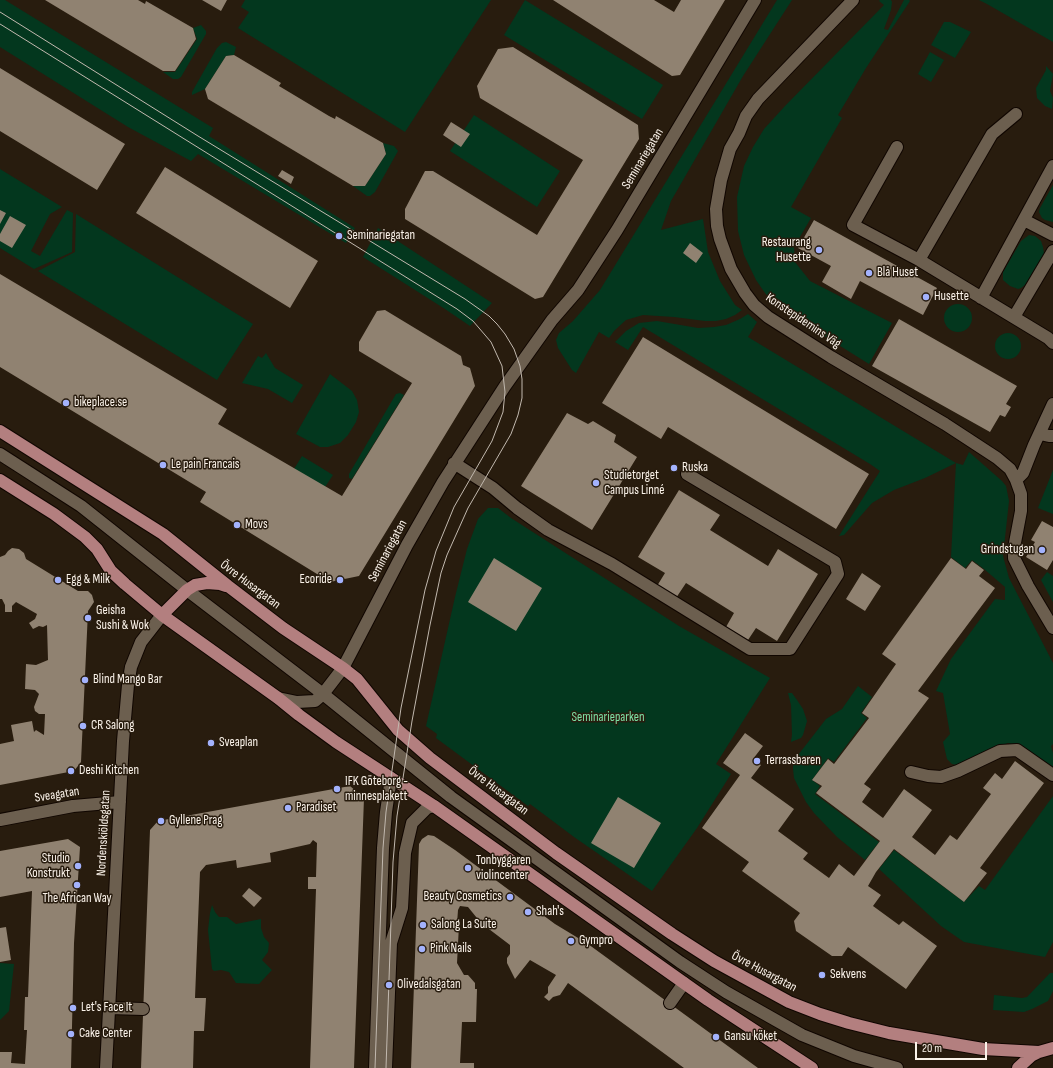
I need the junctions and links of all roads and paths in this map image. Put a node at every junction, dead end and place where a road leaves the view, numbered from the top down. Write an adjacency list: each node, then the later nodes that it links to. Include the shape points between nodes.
1 (755, 0): 18 (street, Seminariegatan, via 578,290 552,320)
2 (854, 0): 21 (street, Konstepidemins Väg, via 758,99 746,116 730,149 718,193 717,226 725,254 745,293 768,317 997,458 1010,469)
3 (1016, 114): 9 (street, via 992,134)
4 (897, 147): 9 (street, via 852,225)
5 (1053, 166): 6 (street)
6 (1024, 220): 7 (street); 10 (street)
7 (1053, 235)
8 (1053, 251): 11 (street)
9 (919, 260): 10 (street)
10 (981, 298): 11 (street)
11 (1014, 317): 12 (street)
12 (1053, 343)
13 (1051, 409): 15 (street)
14 (0, 431): 22 (main road, Övre Husargatan, via 163,534)
15 (1040, 434): 16 (street); 21 (street, via 1023,473)
16 (1053, 436)
17 (0, 454): 23 (street, via 82,506)
18 (454, 463): 19 (street, via 493,488 548,530 612,564 750,649 790,649 838,574 835,562); 26 (street, Seminariegatan, via 407,545)
19 (687, 474)
20 (0, 480): 24 (main road, via 85,537 97,549 111,571)
21 (1016, 480): 25 (street, Konstepidemins Väg, via 1021,494 1021,511 1014,558)
22 (228, 586): 23 (main road, Nordenskiöldsgatan, via 206,583); 26 (main road, Övre Husargatan, via 283,628)
23 (187, 590): 24 (main road, Nordenskiöldsgatan); 27 (street)
24 (162, 615): 28 (main road); 32 (street, Nordenskiöldsgatan, via 142,642 132,667 123,741)
25 (1053, 628)
26 (343, 668): 27 (street, Seminariegatan); 40 (main road, Övre Husargatan, via 357,679 398,730 430,758 556,853 672,934 771,993 804,1009 889,1033 983,1049)
27 (323, 694): 28 (street, Seminariegatan, via 315,701 304,702); 45 (street, via 452,797 680,962 739,1000 802,1035 854,1056)
28 (278, 698): 31 (main road, via 321,731)
29 (911, 772): 30 (street, via 941,777 1000,751 1017,750)
30 (1053, 775)
31 (391, 778): 33 (main road); 42 (street, via 383,848)
32 (120, 802): 34 (street, Sveagatan, via 74,806); 37 (street, Nordenskiöldsgatan)
33 (434, 806): 35 (main road); 43 (street, via 427,808 412,823 405,854 402,908 391,943)
34 (0, 820)
35 (684, 982): 36 (street); 44 (main road)
36 (670, 1003)
37 (109, 1008): 38 (street); 41 (street, Nordenskiöldsgatan)
38 (143, 1009)
39 (1053, 1048): 40 (main road)
40 (1039, 1052): 46 (main road)
41 (106, 1068)
42 (375, 1068)
43 (386, 1068)
44 (812, 1068)
45 (896, 1068)
46 (1018, 1068)

